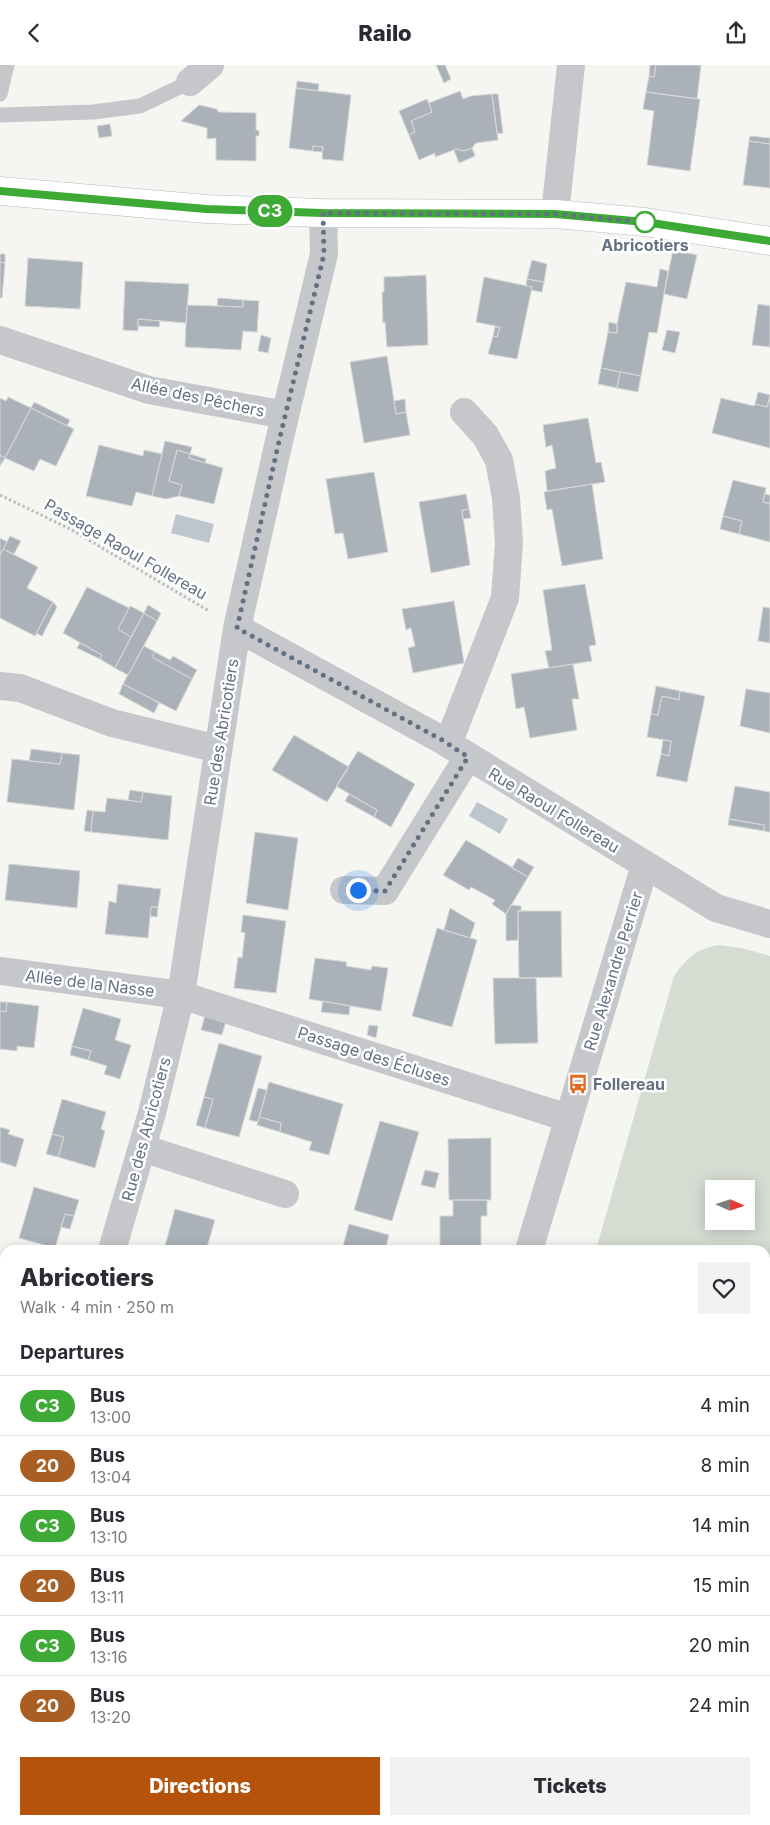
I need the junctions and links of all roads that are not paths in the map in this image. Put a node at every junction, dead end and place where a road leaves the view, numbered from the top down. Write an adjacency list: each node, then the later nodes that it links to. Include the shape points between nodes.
1 (7, 65): 4 (lane)
2 (571, 65): 8 (street)
3 (200, 73): 5 (lane, via 140,106 93,112)
4 (0, 94)
5 (0, 115)
6 (0, 191): 7 (street, via 159,205)
7 (323, 213): 8 (street); 14 (street, Rue des Abricotiers, via 324,254)
8 (555, 214): 9 (street, via 645,222)
9 (770, 241)
10 (0, 340): 11 (street, Allée des Pêchers)
11 (26, 349): 12 (street); 14 (street, Allée des Pêchers, via 150,390)
12 (0, 360)
13 (464, 412): 18 (street, via 485,435 499,460 509,543 505,598)
14 (285, 415): 15 (street, Rue des Abricotiers)
15 (237, 628): 17 (street, Rue des Abricotiers); 18 (street, Rue Raoul Follereau)
16 (0, 686): 17 (street, via 20,688 112,723)
17 (218, 749): 23 (street, Rue des Abricotiers)
18 (458, 750): 19 (street, Rue Raoul Follereau); 20 (street, via 385,891)
19 (645, 865): 21 (street, Rue Raoul Follereau, via 716,908); 24 (street, Rue Alexandre Perrier)
20 (344, 890)
21 (770, 924)
22 (0, 971): 23 (street, Allée de la Nasse)
23 (181, 995): 24 (street, Passage des Écluses); 25 (street, Rue des Abricotiers)
24 (568, 1118): 28 (street, Rue Alexandre Perrier)
25 (142, 1148): 26 (street); 27 (street, Rue des Abricotiers)
26 (284, 1194)
27 (113, 1245)
28 (530, 1245)

